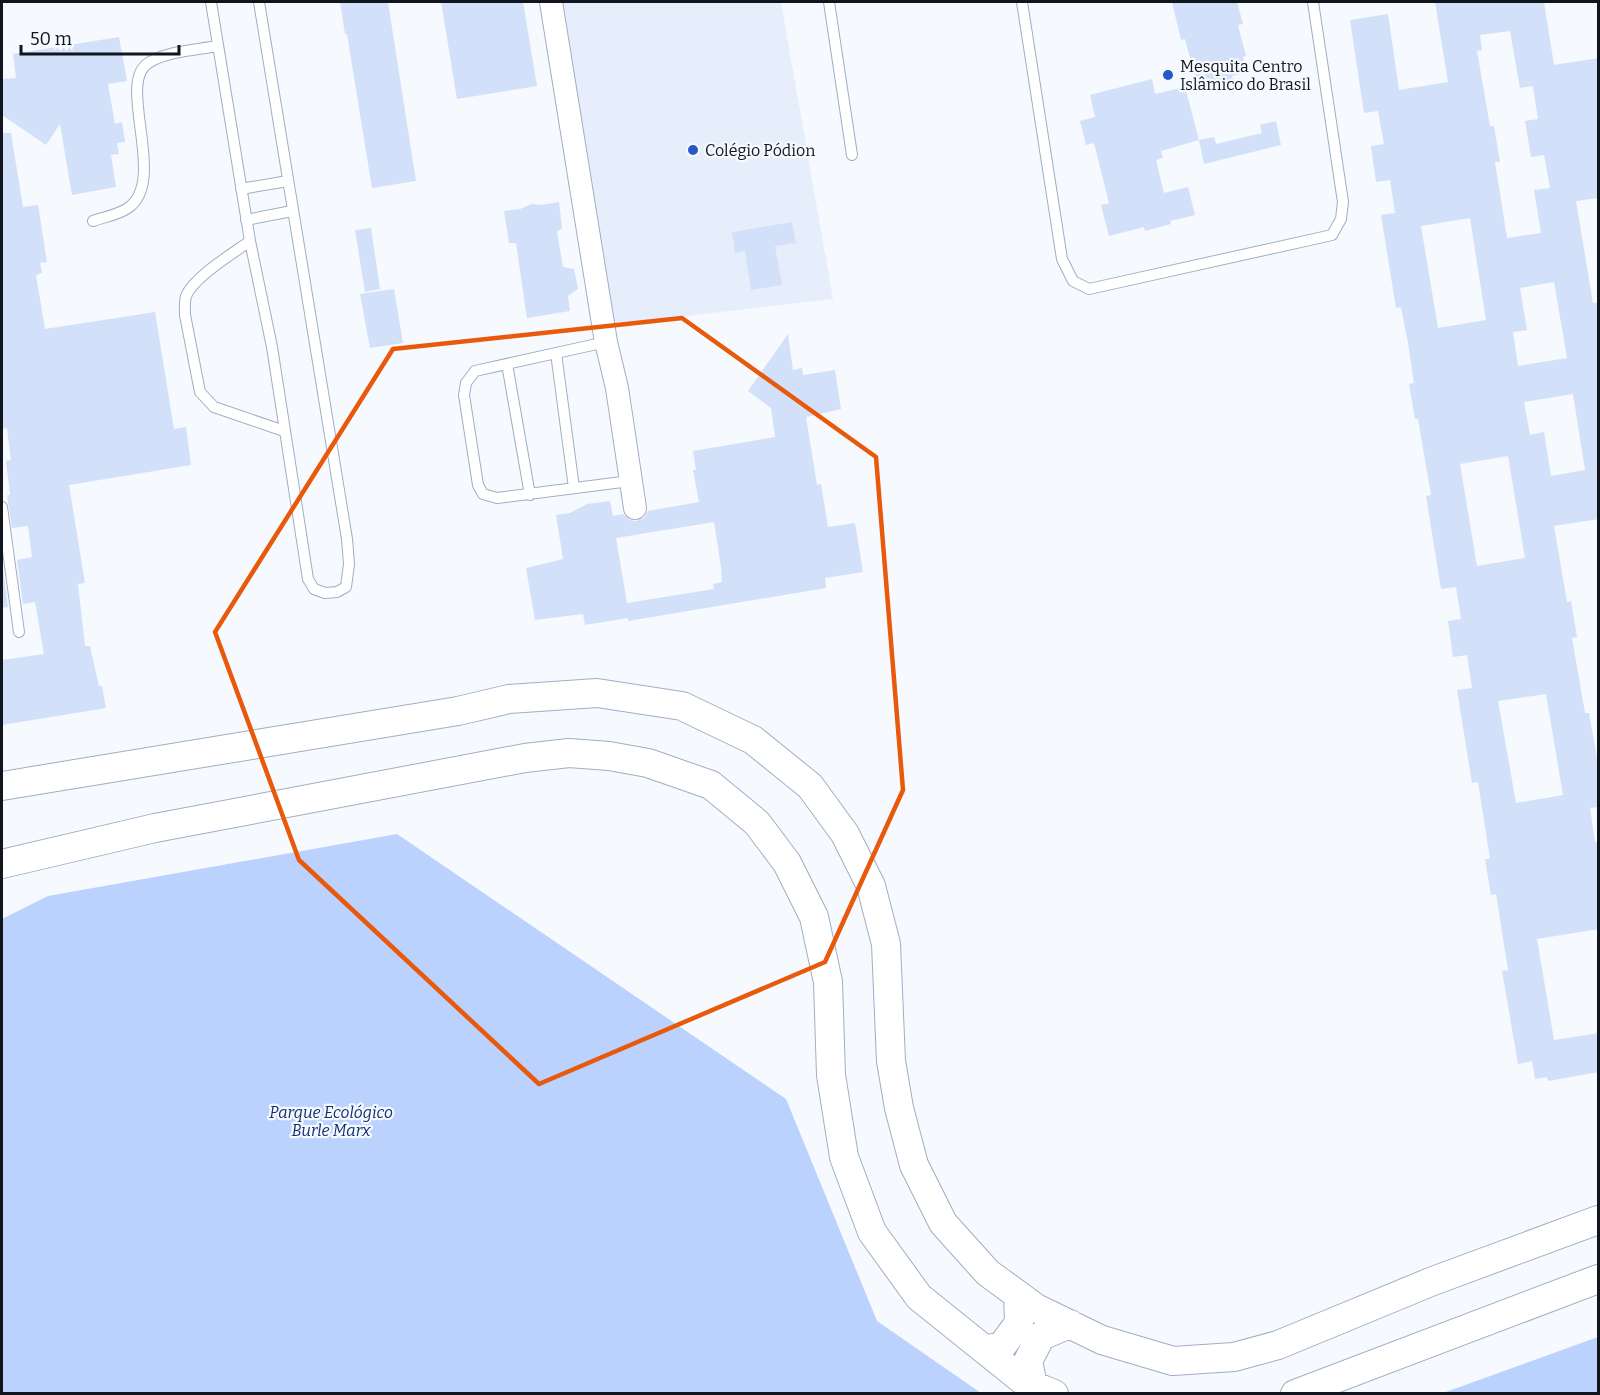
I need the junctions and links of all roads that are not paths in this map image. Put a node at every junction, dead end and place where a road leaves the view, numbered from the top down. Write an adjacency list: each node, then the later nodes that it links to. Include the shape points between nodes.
1 (211, 2): 7 (lane)
2 (260, 2): 9 (lane)
3 (551, 2): 15 (street)
4 (829, 2): 8 (lane)
5 (1022, 2): 6 (lane, via 1062,259 1073,281 1089,289 1332,235 1341,219 1343,202)
6 (1313, 2)
7 (217, 46): 10 (lane); 13 (lane, via 164,57 148,62 140,70 137,92 144,170 139,196 128,208)
8 (852, 156)
9 (288, 181): 10 (lane); 11 (lane)
10 (241, 189): 12 (lane)
11 (292, 211): 12 (lane); 18 (lane, via 347,539 348,579 346,587 337,592 314,589 308,579)
12 (246, 220): 14 (lane)
13 (93, 221)
14 (250, 241): 18 (lane); 18 (lane, via 195,282 184,302 185,315 200,392 214,407)
15 (606, 342): 16 (lane); 19 (street, via 617,388)
16 (556, 353): 17 (lane); 20 (lane)
17 (507, 364): 21 (lane); 21 (lane, via 475,371 466,383 464,395 478,485 483,494 496,498)
18 (284, 431)
19 (630, 481): 20 (lane); 23 (street)
20 (574, 488): 21 (lane)
21 (530, 495)
22 (2, 507): 24 (lane)
23 (635, 508)
24 (19, 632)
25 (2, 786): 29 (street, via 458,711 509,699 597,693 682,706 753,740 810,786 845,834 871,886 886,944 891,1061 914,1165 943,1223 988,1273)
26 (2, 864): 31 (street, via 154,828 569,753 648,764 711,785 757,823 787,863 814,917 828,982 831,1075 844,1157 872,1232 919,1297)
27 (1599, 1220): 30 (street, via 1433,1281 1278,1345 1234,1357 1173,1361 1102,1340)
28 (1599, 1279): 33 (street)
29 (1018, 1295): 30 (street); 31 (street, via 1019,1323 1002,1346)
30 (1070, 1324): 32 (street, via 1041,1335 1028,1361)
31 (986, 1350): 32 (street, via 1025,1382)
32 (1044, 1389)
33 (1295, 1394)

